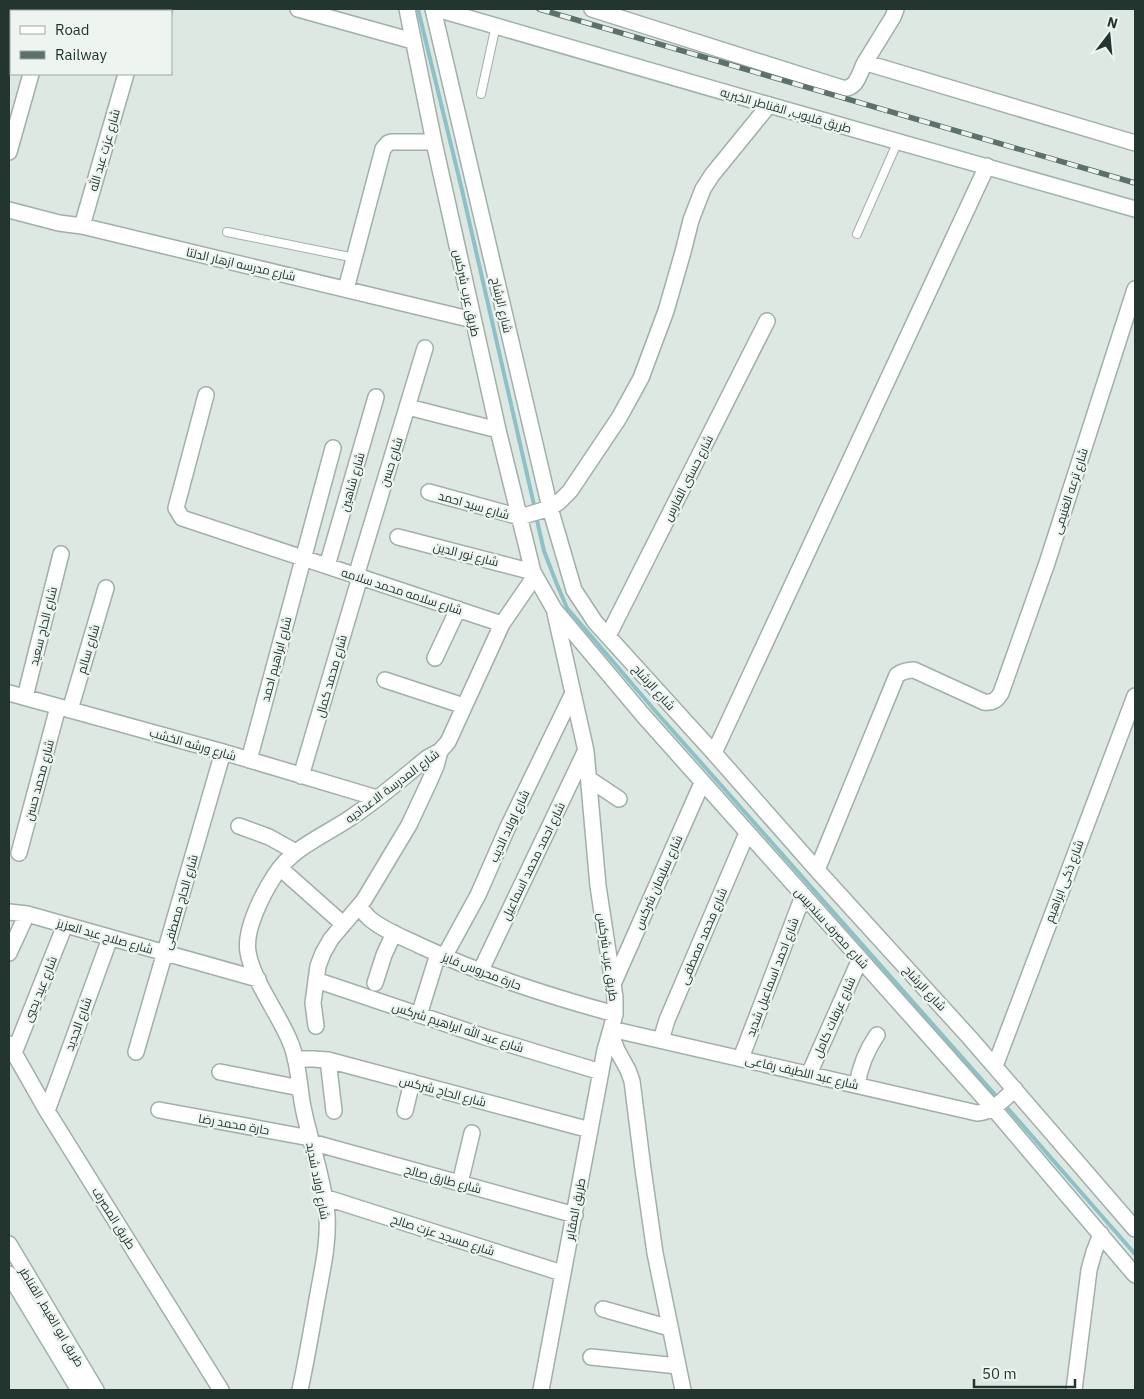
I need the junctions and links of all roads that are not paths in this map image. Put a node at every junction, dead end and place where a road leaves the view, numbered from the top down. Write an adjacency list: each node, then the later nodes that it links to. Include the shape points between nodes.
1 (298, 9): 8 (street)
2 (407, 9): 8 (street, طريق عرب شركس)
3 (433, 9): 36 (street, شارع الرشاح)
4 (437, 9): 7 (street, طريق قليوب, القناطر الخيريه)
5 (592, 9): 9 (street, via 842,88 852,87)
6 (896, 9): 9 (street)
7 (496, 25): 12 (lane); 13 (street, طريق قليوب, القناطر الخيريه)
8 (413, 41): 15 (street, طريق عرب شركس)
9 (864, 64): 16 (street)
10 (31, 75): 17 (street)
11 (126, 75): 21 (street, شارع عزت عبد الله)
12 (481, 94)
13 (769, 105): 14 (street, طريق قليوب, القناطر الخيريه); 36 (street, via 703,189 658,336 624,410 570,491)
14 (898, 141): 18 (street, طريق قليوب, القناطر الخيريه); 23 (lane)
15 (434, 142): 24 (street, via 391,142 385,146); 27 (street, طريق عرب شركس)
16 (1135, 143)
17 (9, 149)
18 (987, 166): 19 (street, طريق قليوب, القناطر الخيريه); 60 (street)
19 (1135, 209)
20 (9, 210): 21 (street, شارع مدرسه ازهار الدلتا)
21 (82, 226): 25 (street, شارع مدرسه ازهار الدلتا)
22 (227, 232): 24 (lane)
23 (857, 234)
24 (355, 258): 25 (street)
25 (346, 289): 27 (street, شارع مدرسه ازهار الدلتا)
26 (1135, 289): 72 (street, شارع ترعه الغنيمى, via 1047,563 1001,693 989,703 914,670 897,675)
27 (473, 320): 33 (street, طريق عرب شركس)
28 (767, 321): 48 (street, شارع حسنى الفارس)
29 (425, 348): 32 (street, شارع حسن)
30 (206, 395): 40 (street, شارع سلامه محمد سلامه, via 176,508 182,518)
31 (376, 397): 41 (street, شارع شاهين)
32 (408, 407): 33 (street); 43 (street, شارع حسن)
33 (498, 430): 37 (street, طريق عرب شركس)
34 (333, 448): 40 (street, شارع ابراهيم احمد)
35 (429, 492): 37 (street, شارع سيد احمد)
36 (550, 508): 37 (street); 48 (street, شارع الرشاح, via 574,590)
37 (520, 517): 42 (street, طريق عرب شركس)
38 (398, 537): 42 (street, شارع نور الدين)
39 (61, 554): 54 (street, شارع الحاج سعيد)
40 (302, 558): 41 (street, شارع سلامه محمد سلامه); 61 (street, شارع ابراهيم احمد)
41 (327, 566): 43 (street, شارع سلامه محمد سلامه)
42 (534, 574): 46 (street, شارع مصرف سندبيس); 47 (street, شارع المدرسة الاعداديه)
43 (358, 576): 45 (street, شارع سلامه محمد سلامه); 62 (street, شارع محمد كمال)
44 (106, 588): 56 (street, شارع سالم)
45 (458, 609): 47 (street, شارع سلامه محمد سلامه); 49 (street)
46 (554, 609): 52 (street, طريق عرب شركس); 64 (street, شارع مصرف سندبيس)
47 (502, 624): 55 (street, شارع المدرسة الاعداديه)
48 (608, 636): 60 (street, شارع الرشاح)
49 (435, 658)
50 (385, 680): 55 (street)
51 (9, 693): 54 (street, شارع ورشه الخشب)
52 (573, 693): 58 (street, طريق عرب شركس); 83 (street, شارع اولاد الديب, via 478,895)
53 (1135, 696): 100 (street, شارع ذكى ابراهيم)
54 (25, 697): 56 (street, شارع ورشه الخشب)
55 (464, 706): 57 (street, شارع المدرسة الاعداديه, via 448,742)
56 (64, 708): 59 (street, شارع ورشه الخشب); 69 (street, شارع محمد حسن)
57 (440, 751): 65 (street, شارع المدرسة الاعداديه); 74 (street, via 409,825)
58 (586, 751): 63 (street, طريق عرب شركس); 85 (street, شارع احمد محمد اسماعيل)
59 (223, 752): 61 (street, شارع ورشه الخشب); 82 (street, شارع الحاج مصطفى)
60 (714, 753): 72 (street, شارع الرشاح)
61 (249, 760): 62 (street, شارع ورشه الخشب)
62 (301, 776): 65 (street, شارع ورشه الخشب)
63 (588, 779): 66 (street); 88 (street, طريق عرب شركس, via 598,886)
64 (702, 782): 68 (street, شارع مصرف سندبيس); 88 (street, شارع سليمان شركس)
65 (377, 798): 70 (street, شارع المدرسة الاعداديه)
66 (619, 799)
67 (239, 826): 70 (street)
68 (747, 832): 73 (street, شارع مصرف سندبيس); 94 (street, شارع محمد مصطفى)
69 (19, 852)
70 (296, 852): 71 (street, شارع المدرسة الاعداديه)
71 (280, 868): 77 (street); 86 (street, شارع المدرسة الاعداديه, via 257,908 247,939)
72 (817, 870): 100 (street, شارع الرشاح)
73 (803, 896): 84 (street, شارع مصرف سندبيس); 97 (street, شارع احمد اسماعيل شديد)
74 (359, 906): 77 (street); 79 (street, حارة محروس فايز, via 368,918)
75 (9, 912): 76 (street, شارع صلاح عبد العزيز)
76 (27, 914): 78 (street, شارع صلاح عبد العزيز); 81 (street)
77 (343, 924): 87 (street, via 322,953)
78 (65, 925): 80 (street, شارع صلاح عبد العزيز); 95 (street, شارع عيد يحيي)
79 (394, 933): 83 (street, حارة محروس فايز); 89 (street)
80 (110, 938): 82 (street, شارع صلاح عبد العزيز); 110 (street, شارع الجديد)
81 (9, 953)
82 (166, 953): 86 (street, شارع صلاح عبد العزيز); 96 (street, شارع الحاج مصطفى)
83 (441, 955): 85 (street, حارة محروس فايز); 90 (street, شارع اولاد الديب)
84 (860, 959): 103 (street, شارع عرفات كامل); 108 (street, شارع مصرف سندبيس)
85 (480, 972): 91 (street, حارة محروس فايز)
86 (258, 979): 98 (street, شارع اولاد شديد, via 287,1034)
87 (316, 980): 90 (street, شارع عبد الله ابراهيم شركس); 92 (street, via 313,1003)
88 (614, 982): 91 (street, طريق عرب شركس)
89 (375, 983)
90 (419, 1015): 102 (street, شارع عبد الله ابراهيم شركس)
91 (613, 1022): 94 (street, شارع عبد اللطيف رفاعى); 102 (street, طريق المقابر); 126 (street, طريق عرب شركس, via 616,1050 632,1081 655,1253)
92 (316, 1026)
93 (877, 1035): 105 (street, via 864,1056)
94 (661, 1040): 97 (street, شارع عبد اللطيف رفاعى)
95 (12, 1048): 110 (street, طريق المصرف)
96 (136, 1052)
97 (741, 1058): 103 (street, شارع عبد اللطيف رفاعى)
98 (295, 1059): 99 (street, شارع الحاج شركس); 106 (street, شارع اولاد شديد)
99 (328, 1060): 104 (street, شارع الحاج شركس); 111 (street)
100 (995, 1066): 107 (street, شارع الرشاح)
101 (220, 1072): 106 (street)
102 (601, 1072): 113 (street, طريق المقابر)
103 (809, 1074): 105 (street, شارع عبد اللطيف رفاعى)
104 (412, 1082): 112 (street); 113 (street, شارع الحاج شركس)
105 (857, 1085): 108 (street, شارع عبد اللطيف رفاعى, via 977,1113)
106 (300, 1088): 115 (street, شارع اولاد شديد)
107 (1013, 1091): 108 (street); 119 (street, شارع الرشاح)
108 (994, 1107): 120 (street, شارع مصرف سندبيس)
109 (159, 1110): 115 (street, حارة محمد رضا)
110 (47, 1111): 132 (street, طريق المصرف)
111 (334, 1111)
112 (405, 1111)
113 (590, 1130): 118 (street, طريق المقابر)
114 (472, 1133): 116 (street)
115 (310, 1140): 116 (street, شارع طارق صالح); 117 (street, شارع اولاد شديد)
116 (460, 1183): 118 (street, شارع طارق صالح)
117 (324, 1197): 122 (street, شارع مسجد عزت صالح); 129 (street, شارع اولاد شديد, via 326,1247)
118 (575, 1215): 122 (street, طريق المقابر)
119 (1135, 1228)
120 (1101, 1234): 124 (street, شارع مصرف سندبيس); 135 (street, via 1089,1270)
121 (9, 1244): 131 (street, طريق ابو الغيط, القناطر)
122 (562, 1273): 133 (street, طريق المقابر)
123 (9, 1274): 130 (street, طريق ابو الغيط, القناطر)
124 (1135, 1275)
125 (602, 1309): 126 (street)
126 (670, 1328): 128 (street, طريق عرب شركس)
127 (591, 1357): 128 (street)
128 (678, 1366): 134 (street, طريق عرب شركس)
129 (304, 1389)
130 (79, 1390)
131 (96, 1390)
132 (221, 1390)
133 (540, 1390)
134 (683, 1390)
135 (1074, 1390)

